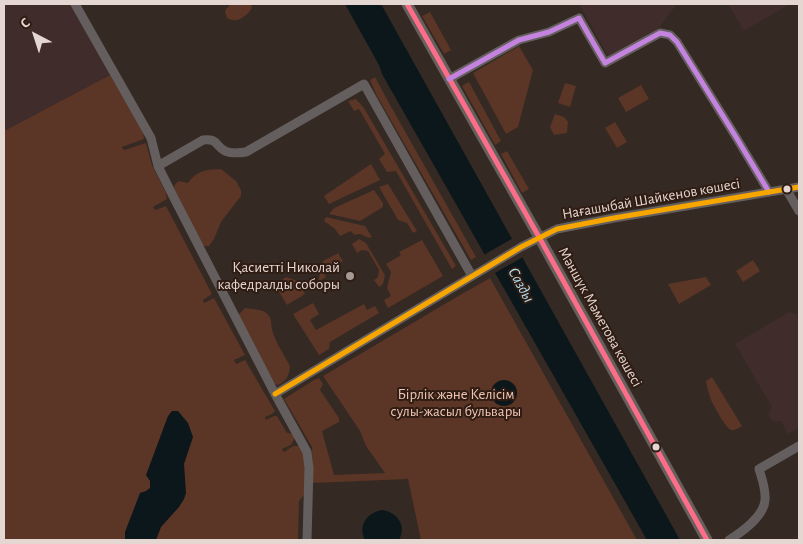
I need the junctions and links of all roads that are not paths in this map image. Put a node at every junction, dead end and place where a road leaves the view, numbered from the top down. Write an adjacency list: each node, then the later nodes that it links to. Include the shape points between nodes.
1 (75, 4): 4 (street, via 151,138)
2 (406, 4): 3 (main road, Мәншүк Мәметова көшесі)
3 (449, 79): 7 (street, via 519,40 549,32 579,18 605,63 660,33 670,35); 9 (main road, Мәншүк Мәметова көшесі)
4 (158, 166): 10 (street, via 203,140 215,141 224,151 246,152 364,84); 11 (street)
5 (799, 187): 6 (street, Нағашыбай Шайкенов көшесі)
6 (786, 189): 7 (street, Нағашыбай Шайкенов көшесі); 8 (street)
7 (769, 192): 9 (street, Нағашыбай Шайкенов көшесі, via 556,229)
8 (799, 211)
9 (539, 237): 10 (street, Нағашыбай Шайкенов көшесі); 14 (main road, Мәншүк Мәметова көшесі)
10 (472, 276): 11 (street, Нағашыбай Шайкенов көшесі)
11 (275, 394): 13 (street, via 307,452)
12 (799, 446): 15 (street, via 759,469 765,502 759,515)
13 (306, 540)
14 (707, 540)
15 (729, 540)

